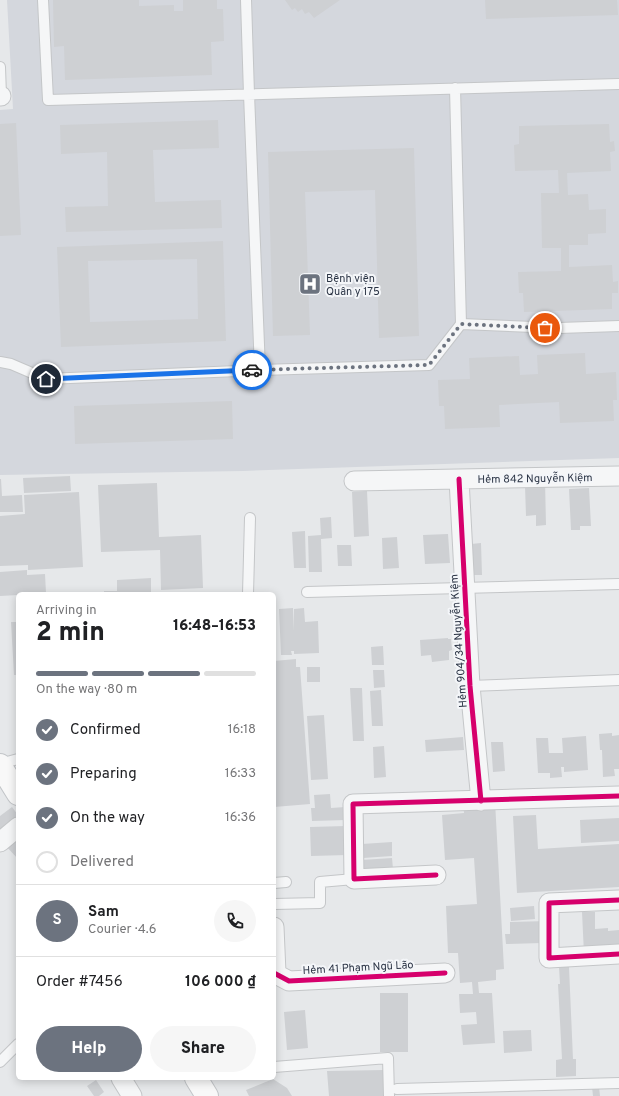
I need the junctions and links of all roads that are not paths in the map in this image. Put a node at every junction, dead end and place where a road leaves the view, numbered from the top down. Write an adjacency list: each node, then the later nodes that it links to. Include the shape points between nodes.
1 (43, 0): 6 (lane, via 48,100)
2 (246, 0): 6 (lane)
3 (0, 67): 7 (lane)
4 (619, 84): 5 (lane)
5 (455, 88): 6 (lane); 8 (lane)
6 (249, 94): 11 (lane)
7 (0, 96)
8 (461, 324): 9 (lane, via 559,328); 11 (lane, via 429,365)
9 (619, 326)
10 (0, 362): 11 (lane, via 46,379)
11 (260, 370)
12 (619, 476): 13 (street, Hẻm 842 Nguyễn Kiệm)
13 (459, 479): 14 (street, Hẻm 842 Nguyễn Kiệm); 17 (street, Hẻm 904/34 Nguyễn Kiệm)
14 (354, 481)
15 (250, 518): 18 (lane)
16 (619, 584): 17 (lane)
17 (465, 588): 19 (lane); 21 (street, Hẻm 904/34 Nguyễn Kiệm)
18 (248, 592)
19 (307, 592)
20 (619, 680): 21 (lane)
21 (470, 686): 26 (street, Hẻm 904/34 Nguyễn Kiệm)
22 (16, 760): 23 (lane)
23 (0, 765): 24 (main road)
24 (16, 791)
25 (619, 796): 26 (street)
26 (481, 801): 30 (street, via 353,804)
27 (16, 829): 28 (street)
28 (0, 842)
29 (436, 876): 30 (street)
30 (354, 879): 34 (lane, via 320,882 320,903)
31 (276, 882): 32 (lane)
32 (286, 882)
33 (619, 900): 35 (street, via 549,902 549,958)
34 (276, 904)
35 (619, 954)
36 (445, 973): 37 (street, Hẻm 41 Phạm Ngũ Lão, via 289,981)
37 (276, 974)
38 (16, 1046): 39 (lane)
39 (0, 1062)
40 (276, 1067): 44 (lane, via 388,1058)
41 (122, 1080): 45 (street)
42 (197, 1080): 46 (main road)
43 (619, 1083): 44 (lane)
44 (393, 1093)
45 (132, 1096)
46 (207, 1096)

